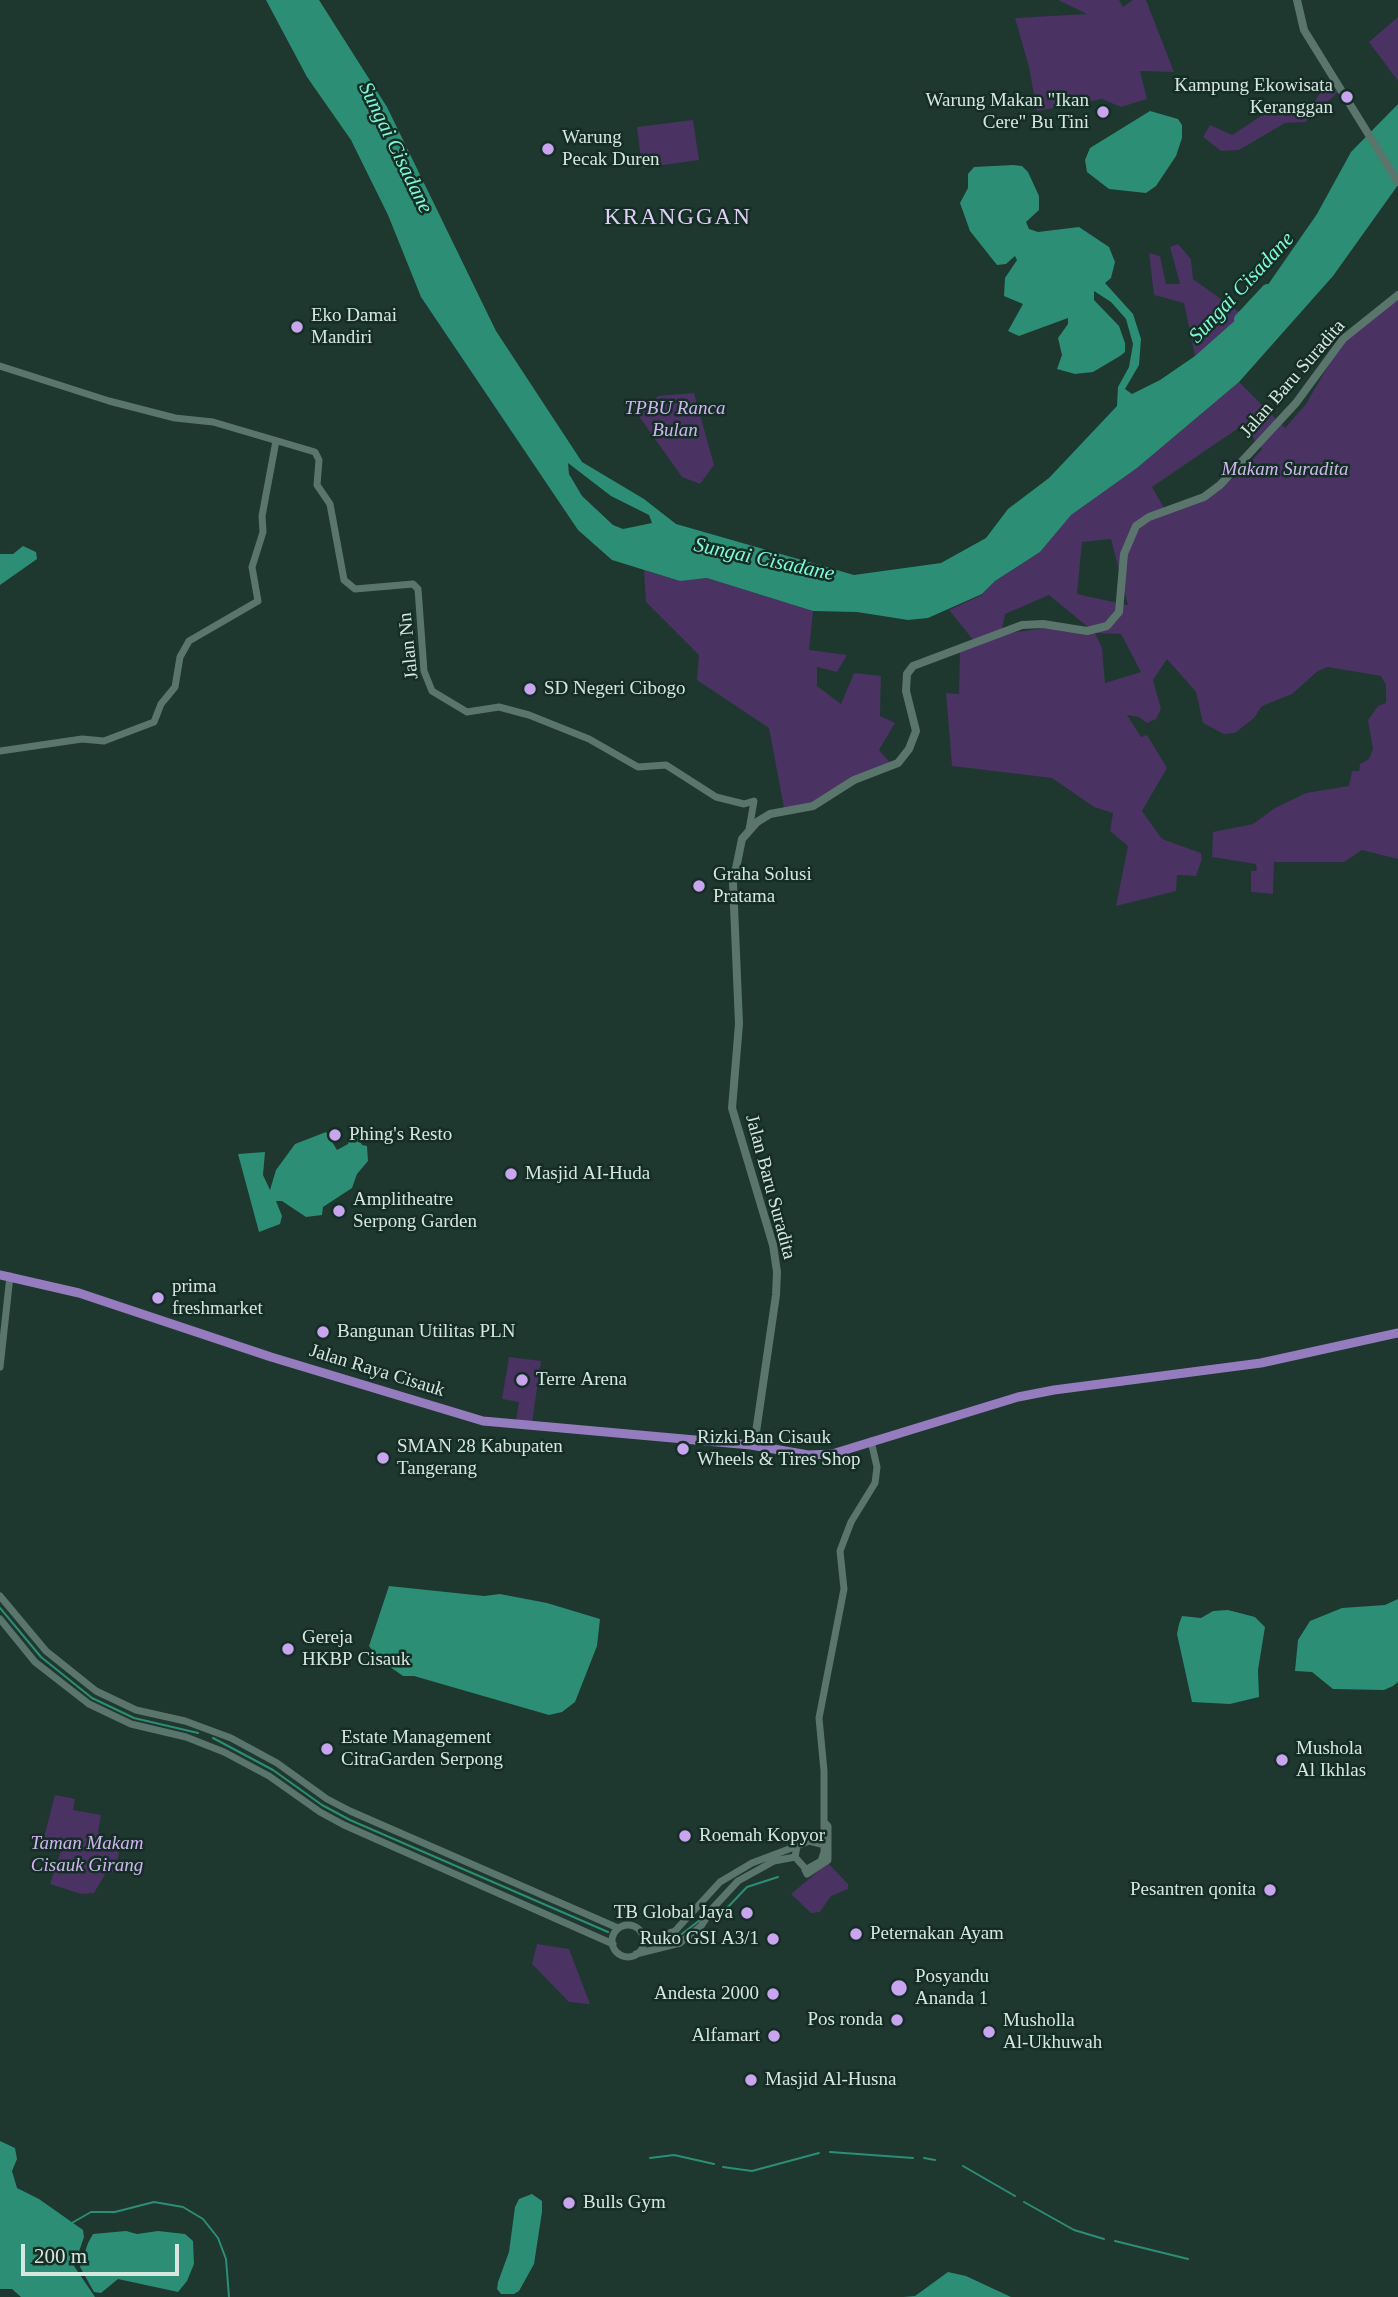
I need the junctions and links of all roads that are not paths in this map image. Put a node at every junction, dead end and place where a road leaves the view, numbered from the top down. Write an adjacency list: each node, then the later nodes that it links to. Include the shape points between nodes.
1 (1297, 0): 2 (main road, via 1301,25)
2 (1398, 181)
3 (1398, 295): 7 (main road, Jalan Baru Suradita, via 1343,339 1296,403 1220,485 1204,497 1136,526 1124,554 1119,612 1107,626 1087,631 1022,625 913,666 907,674 906,691 916,731 898,763 854,779 813,806 770,814)
4 (0, 366): 5 (street, Jalan Nn, via 159,414 213,422)
5 (276, 441): 6 (street, via 252,567 258,601 189,641 180,657 175,687 154,722 104,741 82,739); 7 (street, Jalan Nn, via 318,455 317,485 330,504 347,582 359,589 416,586 429,687 455,707 472,713 502,707 529,715 589,739 638,767 666,765 716,797 744,804 754,801)
6 (0, 751)
7 (749, 830): 12 (main road, Jalan Baru Suradita, via 738,849 734,877 739,1024 732,1108 777,1272)
8 (5, 1275): 10 (street); 12 (main road, Jalan Raya Cisauk, via 162,1319 483,1421)
9 (1398, 1334): 11 (main road, Jalan Raya Cisauk, via 1261,1363 1054,1390)
10 (0, 1367)
11 (871, 1441): 12 (main road, Jalan Raya Cisauk, via 825,1455); 19 (street, via 877,1467 875,1483 850,1522 841,1551 844,1589 821,1708)
12 (754, 1446)
13 (0, 1596): 15 (street)
14 (0, 1619): 16 (street)
15 (31, 1633): 16 (street); 17 (street, via 62,1667 96,1691 136,1710)
16 (20, 1643): 18 (street, via 53,1678 89,1704 131,1724)
17 (209, 1729): 18 (street); 20 (street, via 277,1763 327,1799)
18 (204, 1743): 24 (street, via 269,1776 320,1812)
19 (824, 1825): 21 (street); 22 (street); 26 (street, via 828,1826 828,1860)
20 (403, 1833): 24 (street); 27 (street)
21 (809, 1841): 22 (street); 23 (street)
22 (825, 1845): 26 (street, via 823,1859)
23 (797, 1846): 25 (street); 28 (street, via 727,1878 675,1931 656,1937)
24 (397, 1847): 29 (street)
25 (795, 1857): 26 (street); 30 (street, via 774,1861 738,1881 681,1943)
26 (805, 1870)
27 (618, 1928): 28 (street, via 628,1925); 29 (street)
28 (641, 1932): 30 (street, via 642,1947)
29 (612, 1944): 30 (street, via 620,1954)
30 (636, 1954)

